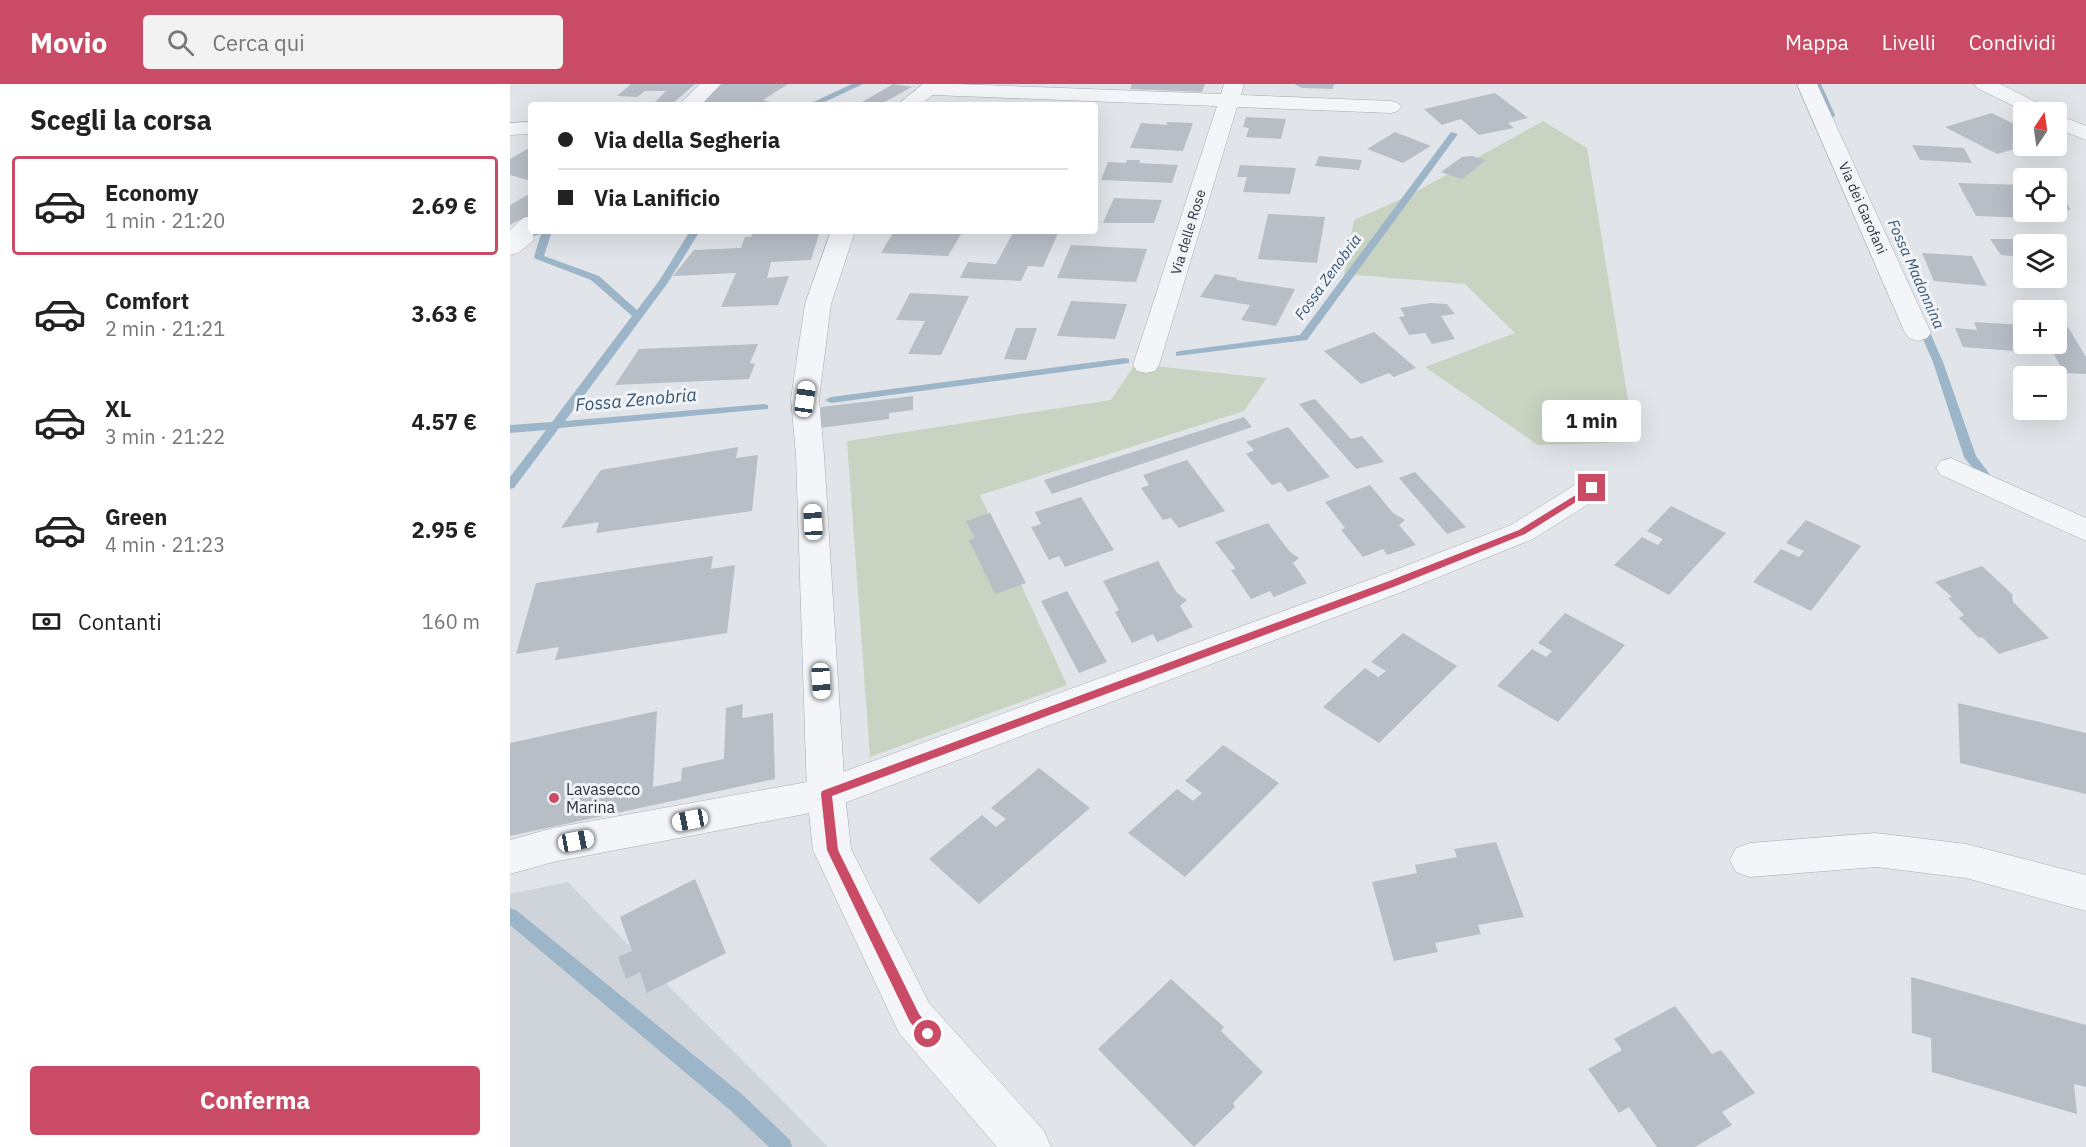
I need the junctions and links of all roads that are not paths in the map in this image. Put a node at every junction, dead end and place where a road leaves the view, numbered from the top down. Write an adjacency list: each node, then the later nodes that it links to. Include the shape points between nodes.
1 (711, 84): 6 (street)
2 (1807, 84): 17 (street, Via dei Garofani)
3 (1984, 84): 8 (street)
4 (934, 86): 5 (street); 7 (street)
5 (1232, 92): 9 (street); 18 (street, Via delle Rose)
6 (692, 102)
7 (911, 102)
8 (2021, 102)
9 (1391, 107)
10 (2067, 125): 13 (street)
11 (528, 128): 12 (street)
12 (510, 129)
13 (2086, 134)
14 (528, 225): 16 (street, via 521,231 522,240)
15 (842, 234): 22 (street, via 818,304 805,399)
16 (510, 248)
17 (1918, 333)
18 (1146, 365)
19 (1952, 468): 21 (street)
20 (1592, 488): 22 (street, via 1522,532 1393,584)
21 (2086, 530)
22 (826, 794): 23 (street); 26 (street, via 832,850 914,1018)
23 (510, 856)
24 (1750, 860): 25 (street, via 1876,850 1966,861)
25 (2086, 893)
26 (1028, 1147)

